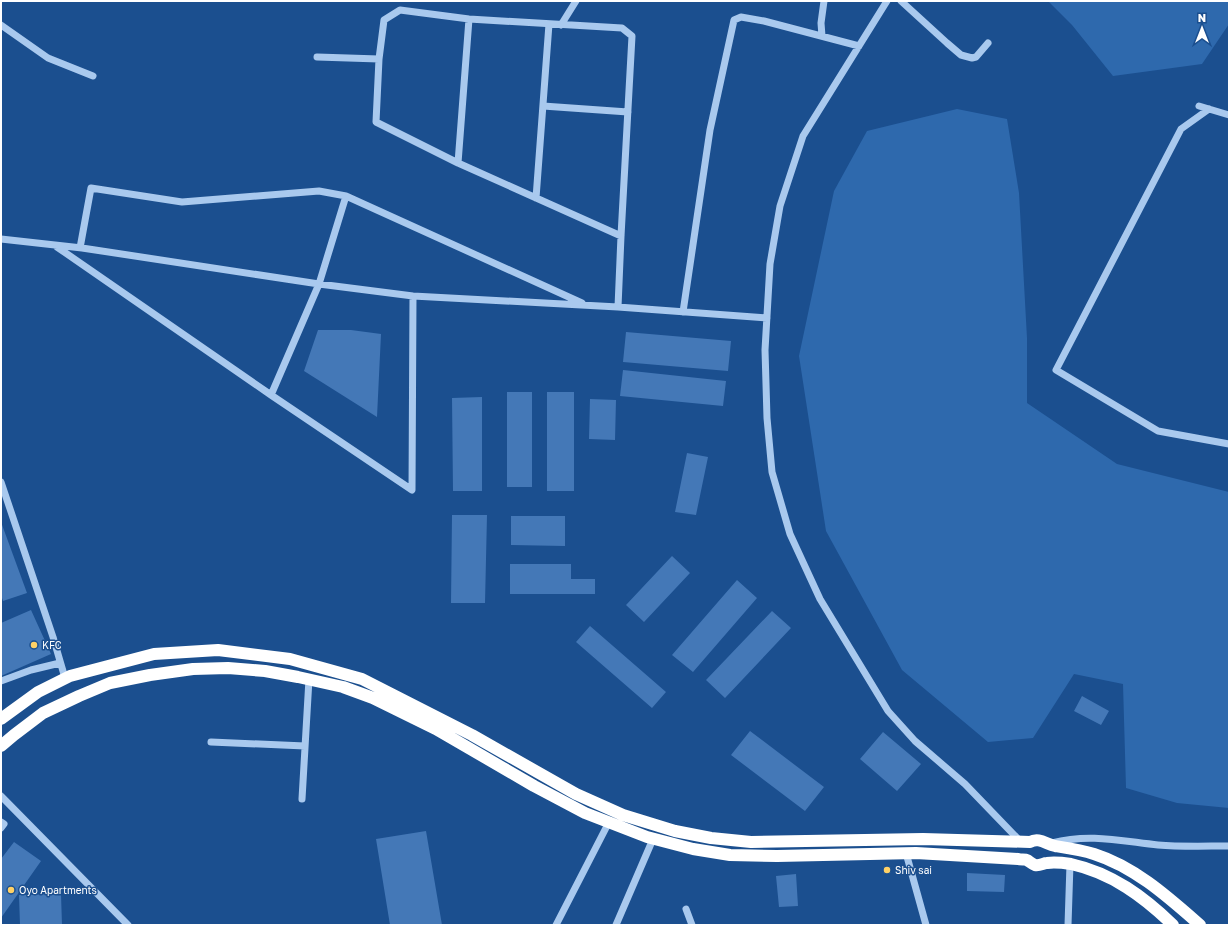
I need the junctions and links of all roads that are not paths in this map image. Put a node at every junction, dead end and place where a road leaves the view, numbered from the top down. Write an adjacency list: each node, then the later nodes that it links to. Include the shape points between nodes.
1 (576, 1): 8 (street)
2 (824, 1): 9 (street)
3 (887, 1): 11 (street)
4 (901, 1): 10 (street, via 961,55 976,57)
5 (469, 19): 6 (street); 13 (street, via 400,10 384,20); 20 (street)
6 (549, 24): 8 (street); 15 (street)
7 (1, 25): 14 (street, via 48,58)
8 (561, 25): 18 (street, via 622,28 632,36)
9 (822, 36): 11 (street); 31 (street, via 764,20 741,17 734,20 710,130)
10 (988, 43)
11 (859, 46): 32 (street, via 803,136 780,206 770,264)
12 (317, 57): 13 (street)
13 (379, 59): 20 (street, via 376,122)
14 (93, 76)
15 (543, 106): 18 (street); 22 (street)
16 (1199, 106): 17 (street)
17 (1209, 110): 19 (street); 34 (street, via 1181,129 1056,370 1158,431)
18 (628, 112): 23 (street)
19 (1229, 115)
20 (458, 163): 22 (street)
21 (346, 196): 26 (street, via 319,191 182,202 91,188); 27 (street); 29 (street)
22 (536, 198): 23 (street)
23 (621, 236): 30 (street)
24 (1, 239): 25 (street)
25 (56, 245): 26 (street); 33 (street)
26 (80, 248): 27 (street)
27 (318, 284): 28 (street); 33 (street)
28 (413, 296): 29 (street); 33 (street, via 412,490)
29 (586, 305): 30 (street)
30 (618, 307): 31 (street)
31 (683, 312): 32 (street)
32 (767, 318): 50 (street, via 767,418 772,472 790,534 820,600 888,711 915,741 965,784)
33 (271, 395)
34 (1229, 444)
35 (1, 482): 36 (street)
36 (60, 663): 37 (street); 39 (street)
37 (65, 678): 40 (highway, via 38,692); 50 (highway, via 154,654 218,650 290,659 362,679 472,735 576,794 623,815 675,832 751,842 923,839)
38 (309, 679): 42 (highway, via 265,671 193,668 110,683 43,713); 43 (street); 47 (highway, via 343,687 373,698 436,729 534,786)
39 (1, 681)
40 (1, 720)
41 (211, 742): 43 (street)
42 (1, 746)
43 (305, 746): 45 (street)
44 (1, 796): 58 (street)
45 (302, 798)
46 (1, 822): 48 (street, via 4,824)
47 (609, 822): 49 (highway); 59 (street)
48 (1, 828)
49 (653, 839): 53 (highway, via 730,855); 60 (street)
50 (1025, 842): 51 (highway, via 1037,840); 54 (highway, via 1027,845 1024,853)
51 (1048, 844): 52 (street, via 1068,839 1103,838 1159,845); 55 (highway, via 1050,856); 65 (highway, via 1094,853 1127,868 1153,885)
52 (1229, 846)
53 (906, 853): 54 (highway); 62 (street)
54 (1027, 860): 55 (highway, via 1038,865)
55 (1045, 862): 56 (highway)
56 (1070, 864): 63 (street); 64 (highway, via 1095,871 1131,889)
57 (686, 909): 61 (street)
58 (128, 925)
59 (556, 925)
60 (616, 925)
61 (692, 925)
62 (926, 925)
63 (1068, 925)
64 (1173, 925)
65 (1200, 925)

